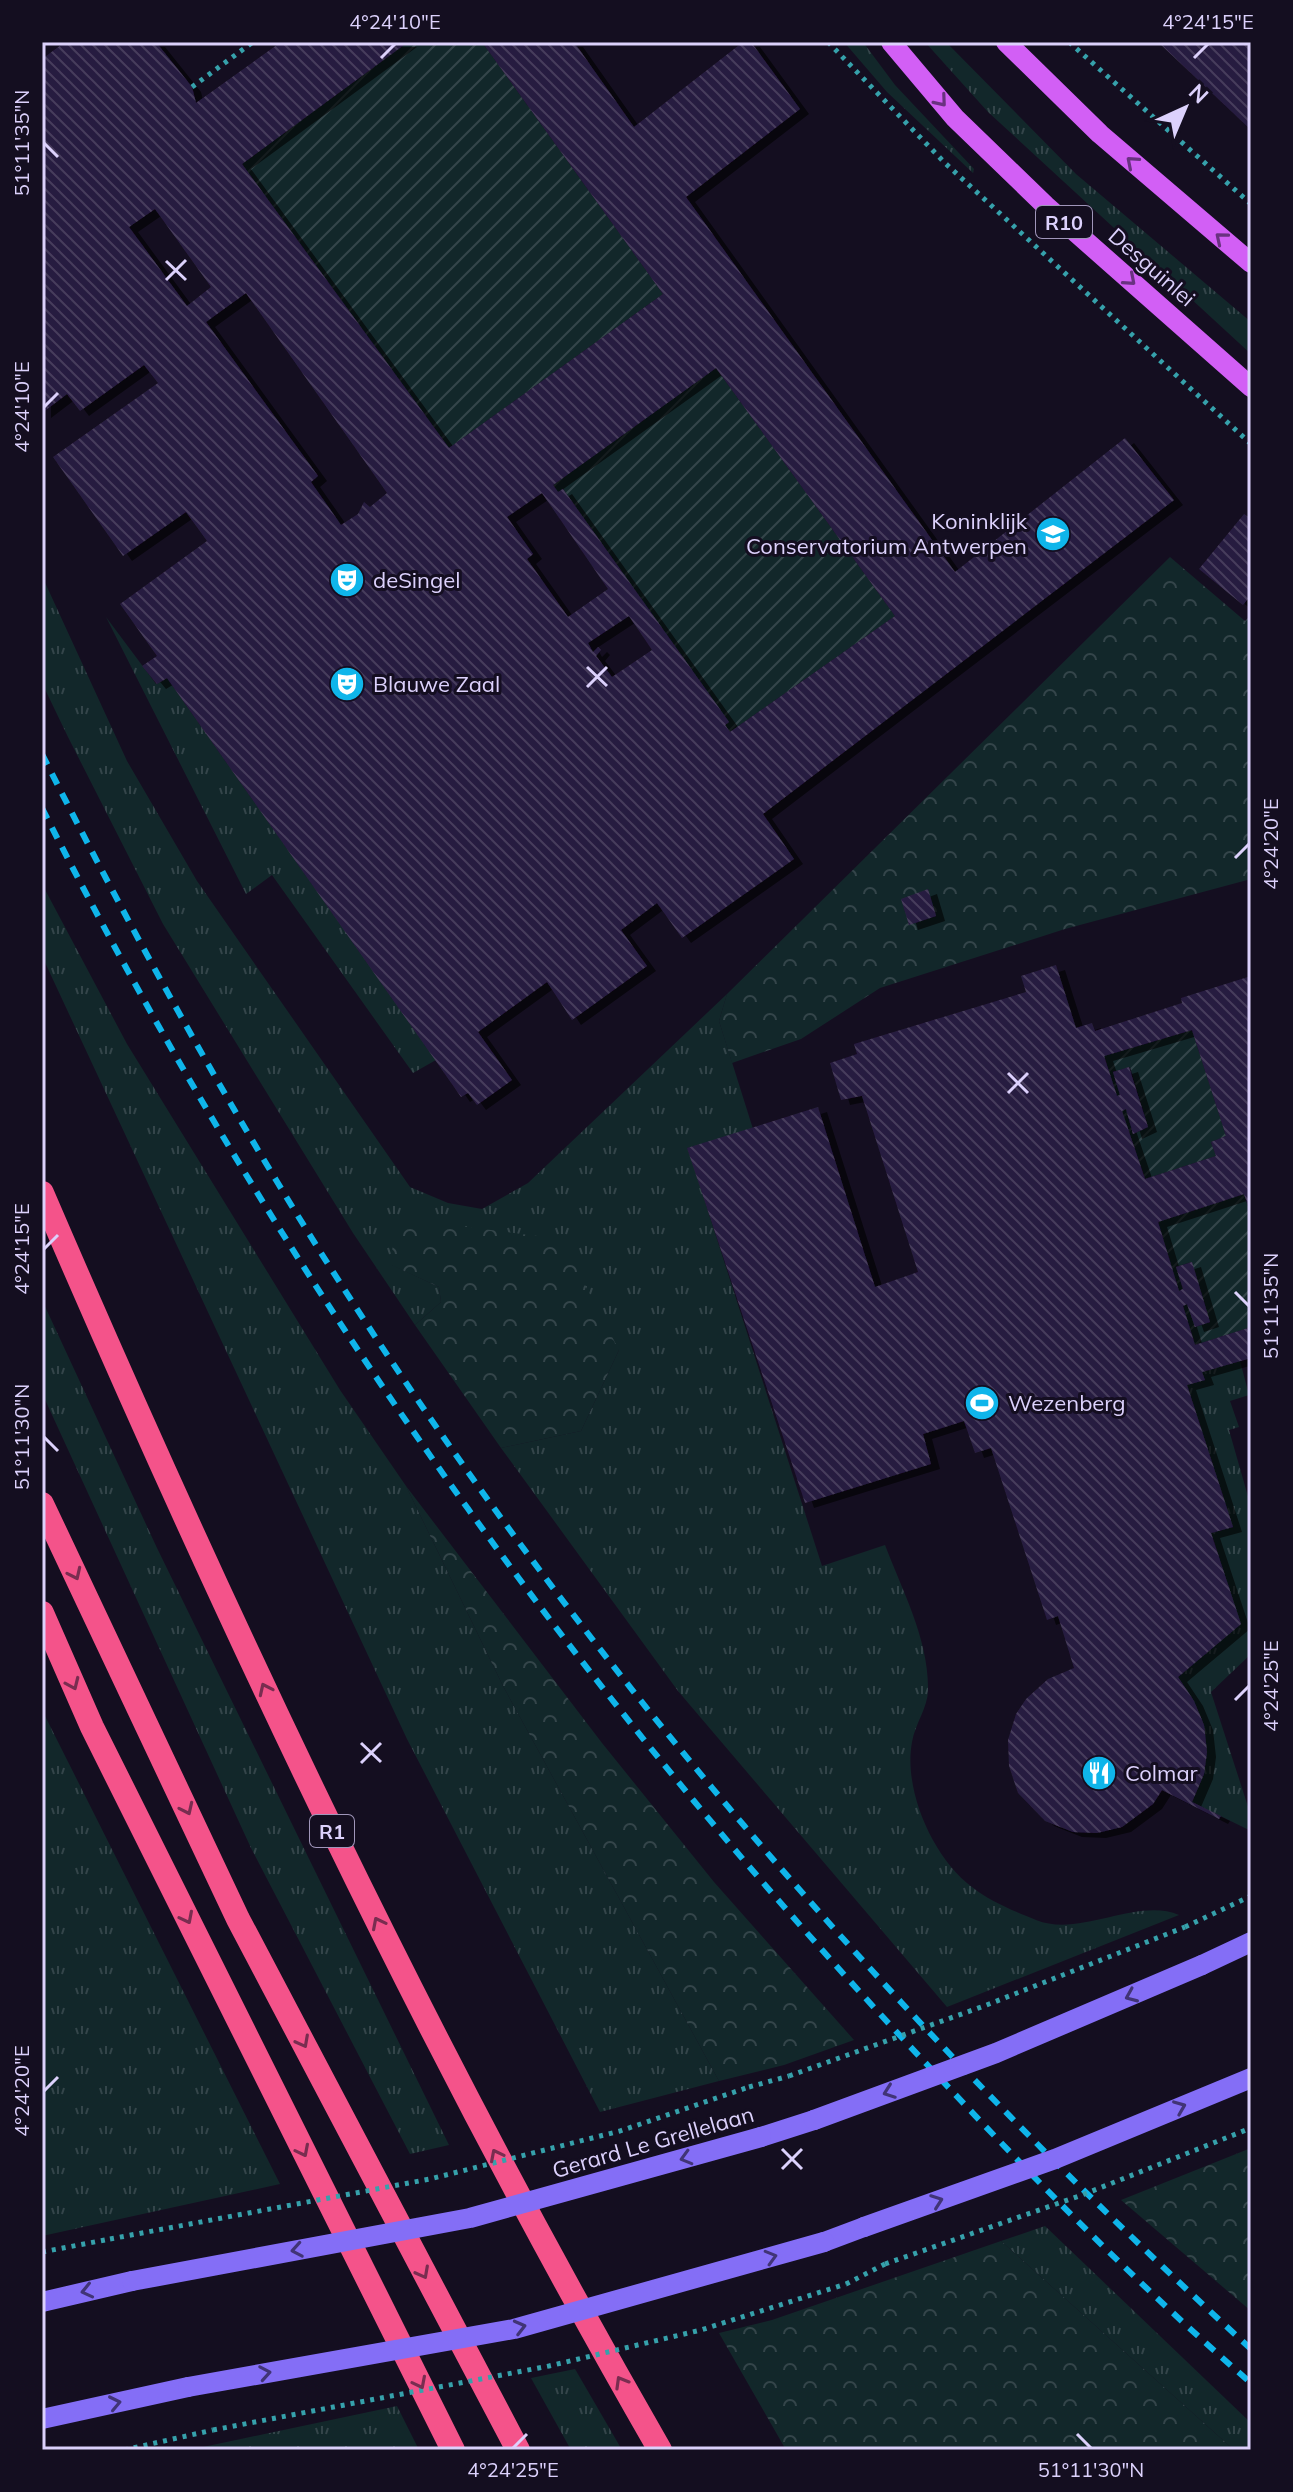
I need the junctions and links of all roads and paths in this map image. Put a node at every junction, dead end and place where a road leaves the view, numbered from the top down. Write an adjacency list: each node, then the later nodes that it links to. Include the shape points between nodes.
1 (253, 42): 6 (path)
2 (828, 42): 10 (path, via 945,163)
3 (891, 42): 9 (main road, Desguinlei / R10, one-way to 9, via 955,118 1046,206)
4 (1006, 42): 8 (main road, one-way to 4, via 1100,134)
5 (1069, 42): 7 (path)
6 (192, 87)
7 (1251, 204)
8 (1251, 263)
9 (1251, 387)
10 (1251, 444)
11 (42, 1193): 24 (highway, R1, one-way to 11, via 546,2252 346,1860 164,1477)
12 (42, 1504): 23 (highway, one-way to 23, via 238,1919)
13 (42, 1613): 22 (highway, one-way to 22, via 92,1727)
14 (1251, 1896): 18 (path, bridge, via 984,2006 620,2131 430,2179)
15 (1251, 1942): 19 (street, Gerard Le Grellelaan, one-way to 19, bridge, via 996,2053 761,2137 470,2218)
16 (1251, 2078): 20 (street, one-way to 16, bridge, via 188,2387 514,2329 824,2242 1055,2159)
17 (1251, 2128): 21 (path, bridge, via 885,2264 846,2284 701,2330 549,2366)
18 (42, 2252)
19 (42, 2302)
20 (42, 2419)
21 (124, 2450)
22 (453, 2450)
23 (518, 2450)
24 (660, 2450)

